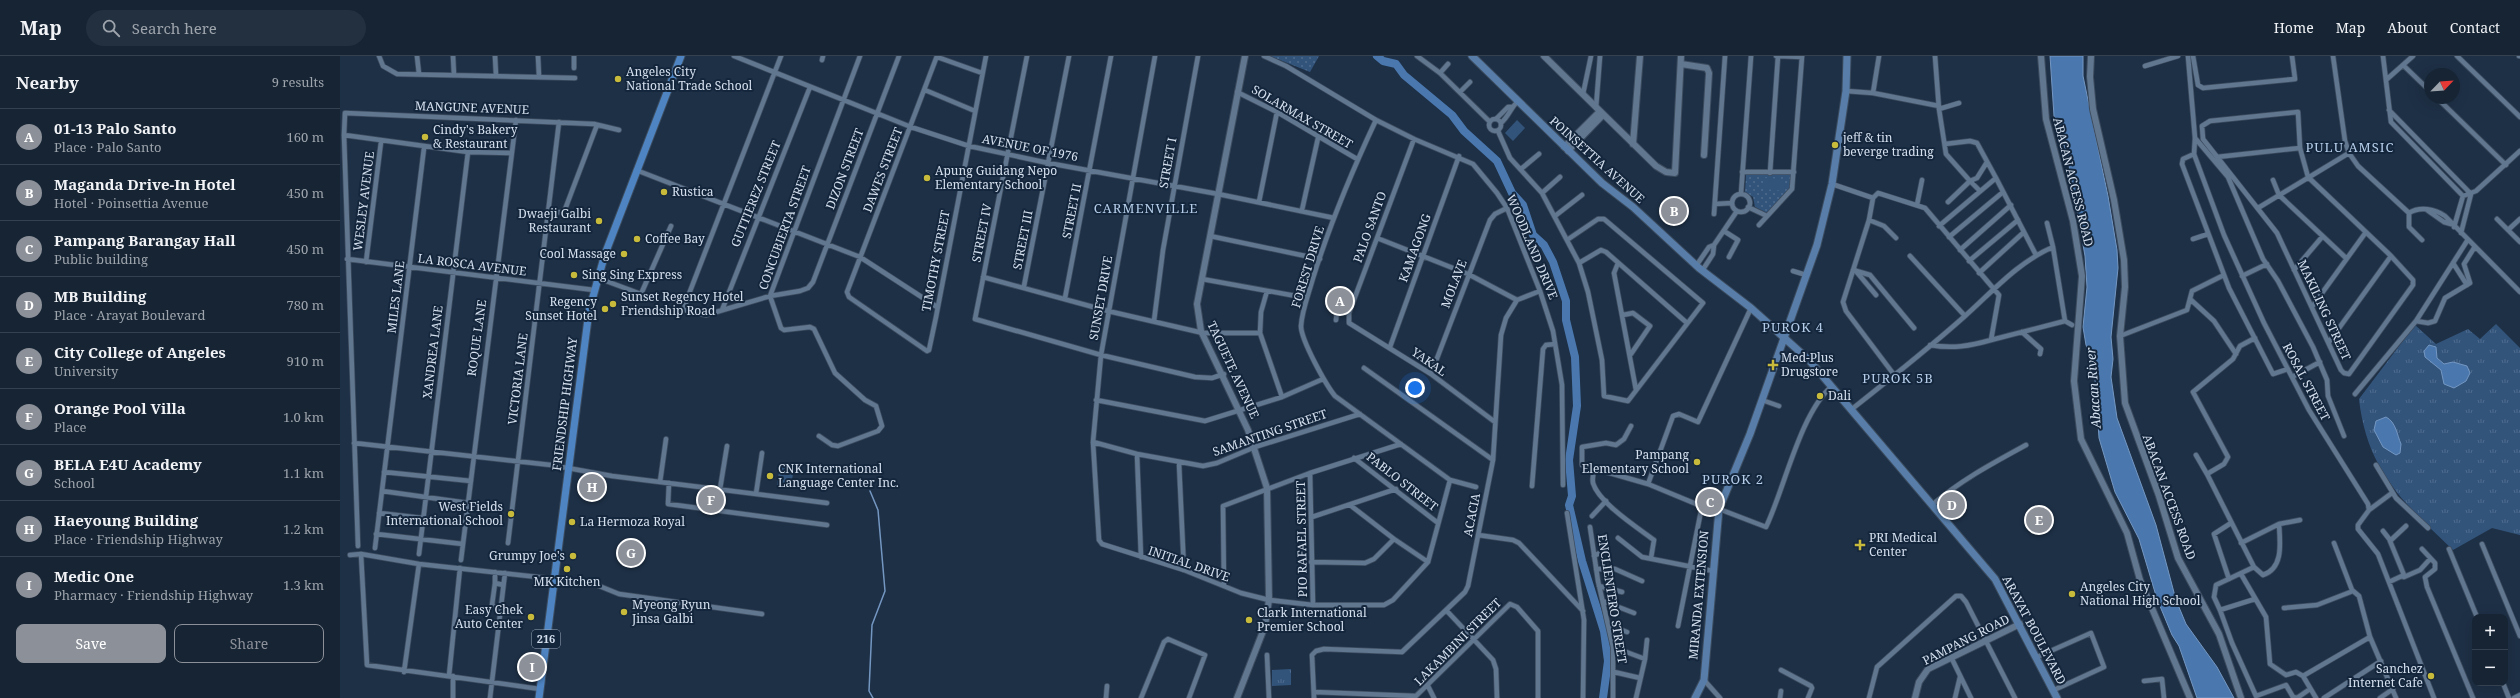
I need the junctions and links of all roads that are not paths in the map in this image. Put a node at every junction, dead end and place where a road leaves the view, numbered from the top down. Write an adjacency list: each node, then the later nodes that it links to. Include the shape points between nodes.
1 (379, 56): 54 (street, via 389,71 397,74)
2 (417, 56): 54 (street)
3 (453, 56): 56 (street)
4 (495, 56): 57 (street)
5 (538, 56): 58 (street)
6 (574, 56): 51 (street)
7 (680, 56): 116 (main road, FRIENDSHIP HIGHWAY / 216)
8 (735, 56): 52 (street, AVENUE OF 1976)
9 (781, 56): 52 (street)
10 (860, 56): 70 (street, CONCUBIERTA STREET)
11 (899, 56): 79 (street, DIZON STREET)
12 (937, 56): 53 (street); 64 (street, DAWES STREET)
13 (986, 56): 53 (street, TIMOTHY STREET)
14 (1027, 56): 105 (street, STREET IV)
15 (1069, 56): 114 (street, STREET III)
16 (1111, 56): 117 (street, STREET II)
17 (1155, 56): 124 (street, SUNSET DRIVE)
18 (1198, 56): 130 (street, STREET I)
19 (1245, 56): 66 (street, TAGUETE AVENUE)
20 (1264, 56): 83 (street, WOODLAND DRIVE, via 1286,66)
21 (1419, 56): 55 (street)
22 (1472, 56): 72 (main road, POINSETTIA AVENUE)
23 (1544, 56): 46 (street)
24 (1591, 56): 69 (street)
25 (1600, 56): 77 (street)
26 (1640, 56): 96 (street)
27 (1681, 56): 48 (street)
28 (1725, 56): 145 (street)
29 (1751, 56): 119 (street)
30 (1775, 56): 31 (street)
31 (1778, 56): 45 (street); 121 (street)
32 (1847, 56): 65 (main road, MIRANDA EXTENSION)
33 (1879, 56): 68 (street)
34 (1935, 56): 74 (street)
35 (2041, 56): 475 (street, ABACAN ACCESS ROAD, via 2046,119 2073,221 2082,276 2074,381 2081,439 2127,533 2140,580)
36 (2091, 56): 257 (street, ABACAN ACCESS ROAD, via 2090,76 2094,110 2124,260 2125,287)
37 (2178, 56): 50 (street)
38 (2188, 56): 93 (street, ROSAL STREET)
39 (2193, 56): 40 (street, via 2198,85 2203,88 2295,79)
40 (2292, 56)
41 (2333, 56): 108 (street)
42 (2383, 56): 60 (street)
43 (2412, 56): 49 (street)
44 (2457, 56): 80 (street)
45 (1802, 57): 120 (street)
46 (1550, 59): 69 (street)
47 (1448, 64): 55 (street)
48 (1681, 64): 96 (street, via 1675,173 1666,172 1656,166); 109 (street, via 1707,68 1709,72)
49 (2403, 65): 60 (street); 62 (street)
50 (2144, 66)
51 (574, 68)
52 (774, 72): 63 (street, AVENUE OF 1976); 143 (street)
53 (982, 73): 76 (street, TIMOTHY STREET)
54 (419, 74): 56 (street)
55 (1440, 74): 67 (street)
56 (454, 75): 57 (street)
57 (496, 75): 58 (street)
58 (539, 76): 59 (street)
59 (574, 78)
60 (2386, 80): 75 (street)
61 (1470, 82): 67 (street)
62 (2424, 85)
63 (810, 87): 70 (street, AVENUE OF 1976); 160 (street, GUTTIEREZ STREET)
64 (925, 90): 76 (street); 88 (street, DAWES STREET)
65 (1846, 91): 68 (street); 129 (main road, MIRANDA EXTENSION)
66 (1237, 92): 78 (street, SOLARMAX STREET); 134 (street, TAGUETE AVENUE)
67 (1460, 92): 85 (street)
68 (1872, 93): 74 (street)
69 (1583, 94): 77 (street)
70 (844, 99): 79 (street, AVENUE OF 1976); 171 (street, CONCUBIERTA STREET)
71 (1959, 103): 74 (street)
72 (1514, 104): 81 (street); 86 (street, via 1511,113); 101 (main road, POINSETTIA AVENUE)
73 (2443, 104): 115 (street)
74 (1939, 108): 97 (street)
75 (2389, 110): 137 (street); 139 (street, via 2394,126)
76 (975, 111): 98 (street, TIMOTHY STREET)
77 (1600, 111): 96 (street); 101 (street)
78 (1277, 112): 92 (street, SOLARMAX STREET); 141 (street)
79 (876, 113): 88 (street, AVENUE OF 1976); 188 (street, DIZON STREET)
80 (2520, 117)
81 (1496, 119): 85 (street); 86 (street)
82 (516, 120): 84 (street, MANGUNE AVENUE); 91 (street, MANGUNE AVENUE, via 345,113); 104 (street, ROQUE LANE)
83 (1376, 120): 94 (street, WOODLAND DRIVE); 112 (street, FOREST DRIVE)
84 (559, 122): 87 (street, MANGUNE AVENUE); 155 (street, VICTORIA LANE)
85 (1490, 122): 90 (street, via 1490,130)
86 (1501, 123): 90 (street)
87 (597, 125): 89 (street, MANGUNE AVENUE); 155 (street, via 564,212)
88 (911, 127): 98 (street, AVENUE OF 1976); 197 (street, DAWES STREET)
89 (619, 130)
90 (1498, 131): 118 (street, via 1510,158)
91 (344, 135): 95 (street); 200 (street)
92 (1318, 138): 112 (street, SOLARMAX STREET); 153 (street)
93 (2196, 138): 107 (street, ROSAL STREET); 207 (street, via 2228,177)
94 (1414, 139): 110 (street, WOODLAND DRIVE); 180 (street, PALO SANTO)
95 (381, 142): 99 (street); 203 (street, WESLEY AVENUE)
96 (1634, 144)
97 (1946, 144): 113 (street, via 1970,141 1977,143); 128 (street, via 1949,159)
98 (969, 146): 105 (street, AVENUE OF 1976); 238 (street, TIMOTHY STREET)
99 (424, 148): 103 (street); 209 (street, MILES LANE)
100 (2300, 148): 111 (street); 111 (street, MAKILING STREET, via 2298,112 2210,121 2202,126 2203,139); 123 (street)
101 (1566, 149): 208 (main road, POINSETTIA AVENUE)
102 (2520, 151): 115 (street)
103 (468, 152): 104 (street); 213 (street, XANDREA LANE)
104 (511, 153): 221 (street, ROQUE LANE)
105 (1007, 154): 114 (street, AVENUE OF 1976); 220 (street, STREET IV)
106 (1539, 154): 118 (street)
107 (2194, 154): 176 (street, via 2183,159 2182,164); 219 (street, ROSAL STREET)
108 (2349, 154): 123 (street); 156 (street, via 2358,166)
109 (1704, 155)
110 (1459, 156): 149 (street, WOODLAND DRIVE, via 1482,173); 193 (street, KAMAGONG)
111 (2217, 157): 150 (street, MAKILING STREET)
112 (1357, 159): 161 (street, FOREST DRIVE)
113 (1986, 162): 125 (street); 128 (street, via 1977,178)
114 (1048, 163): 117 (street, AVENUE OF 1976); 226 (street, STREET III)
115 (2506, 165): 137 (street)
116 (636, 170): 143 (street); 222 (main road, FRIENDSHIP HIGHWAY / 216)
117 (1090, 170): 124 (street, AVENUE OF 1976); 234 (street, STREET II)
118 (1520, 170): 133 (street)
119 (1742, 172): 121 (street); 136 (street)
120 (1794, 172): 121 (street); 159 (street, via 1791,193)
121 (1770, 173)
122 (1560, 177): 133 (street)
123 (2308, 177): 138 (street); 175 (street, MAKILING STREET)
124 (1132, 178): 130 (street, AVENUE OF 1976); 242 (street, SUNSET DRIVE)
125 (1996, 178): 131 (street); 132 (street)
126 (1922, 180): 146 (street)
127 (2273, 180): 138 (street)
128 (1970, 181): 131 (street); 142 (street)
129 (1832, 184): 140 (street); 217 (main road, MIRANDA EXTENSION, via 1817,245)
130 (1174, 186): 134 (street, AVENUE OF 1976); 247 (street, STREET I)
131 (1980, 191): 170 (street)
132 (2003, 192): 147 (street); 182 (street)
133 (1542, 193): 158 (street)
134 (1218, 194): 141 (street, AVENUE OF 1976); 178 (street, TAGUETE AVENUE)
135 (1582, 194): 158 (street)
136 (1741, 194): 144 (street, via 1736,196); 148 (street, via 1748,199)
137 (2471, 194): 139 (street); 152 (street)
138 (2279, 195): 150 (street); 179 (street)
139 (2463, 196): 151 (street)
140 (1873, 198): 146 (street, via 1878,193); 164 (street)
141 (1259, 202): 153 (street, AVENUE OF 1976)
142 (1948, 202)
143 (724, 203): 160 (street); 241 (street, via 684,309 706,315)
144 (1732, 203): 145 (street); 154 (street)
145 (1715, 204): 157 (street)
146 (1917, 205): 170 (street, via 1925,208)
147 (2011, 205): 165 (street); 192 (street)
148 (1748, 207): 154 (street, via 1742,212); 159 (street)
149 (1506, 208): 216 (street, MOLAVE, via 1490,220); 230 (street, WOODLAND DRIVE)
150 (2258, 208): 212 (street, MAKILING STREET, via 2276,233)
151 (2460, 208): 152 (street); 168 (street)
152 (2467, 209): 177 (street)
153 (1302, 210): 161 (street, AVENUE OF 1976)
154 (1737, 211): 173 (street)
155 (548, 213): 224 (street, VICTORIA LANE)
156 (2409, 213): 168 (street, via 2419,209 2441,213); 185 (street, via 2409,227)
157 (1714, 214)
158 (1556, 216): 184 (street)
159 (1767, 216): 167 (street)
160 (757, 217): 171 (street); 241 (street, GUTTIEREZ STREET)
161 (1334, 218): 201 (street, FOREST DRIVE)
162 (2497, 219): 172 (street)
163 (2520, 219): 172 (street)
164 (1869, 220): 181 (street, via 1884,226); 211 (street)
165 (2018, 220): 174 (street); 202 (street)
166 (2047, 223): 190 (street)
167 (1759, 225)
168 (2452, 225): 177 (street)
169 (671, 226): 222 (street, via 641,294)
170 (1939, 226): 182 (street)
171 (793, 230): 188 (street); 233 (street, CONCUBIERTA STREET)
172 (2508, 230): 187 (street)
173 (1724, 231): 189 (street); 198 (street, via 1738,240)
174 (2024, 232): 194 (street); 215 (street)
175 (2366, 232): 196 (street, MAKILING STREET); 199 (street)
176 (2208, 234): 183 (street); 218 (street)
177 (2461, 234): 186 (street)
178 (1210, 236): 201 (street); 223 (street, TAGUETE AVENUE)
179 (2322, 237): 199 (street); 212 (street)
180 (1377, 238): 193 (street); 243 (street, PALO SANTO)
181 (1896, 238)
182 (1949, 238): 192 (street)
183 (2193, 239)
184 (1567, 240): 204 (street); 251 (street, via 1598,219 1604,219 1703,303)
185 (2422, 240)
186 (2467, 241): 191 (street); 206 (street)
187 (2520, 242)
188 (826, 244): 197 (street); 233 (street, DIZON STREET, via 808,288)
189 (1714, 245): 208 (street, via 1709,247); 210 (street, via 1713,254)
190 (2053, 248): 194 (street); 248 (street)
191 (2474, 248): 225 (street, via 2464,264 2471,280); 231 (street)
192 (1960, 250): 202 (street)
193 (1424, 255): 216 (street); 264 (street, KAMAGONG)
194 (2036, 255): 227 (street)
195 (1910, 256): 245 (street)
196 (2391, 256): 261 (street); 261 (street, MAKILING STREET, via 2411,277 2413,285 2349,374 2344,374 2341,370)
197 (860, 257): 238 (street); 265 (street, DAWES STREET, via 847,292 849,298)
198 (1729, 257)
199 (2346, 258): 239 (street)
200 (347, 259): 203 (street, LA ROSCA AVENUE); 294 (street)
201 (1320, 259): 235 (street, FOREST DRIVE)
202 (1969, 261): 215 (street)
203 (366, 262): 209 (street, LA ROSCA AVENUE)
204 (1579, 263): 205 (street, via 1601,250); 279 (street, via 1588,292 1602,360 1604,396 1628,401)
205 (1618, 263): 244 (street, via 1614,273); 251 (street)
206 (2453, 263): 225 (street); 249 (street)
207 (2266, 264): 219 (street); 270 (street)
208 (1696, 266): 210 (main road, POINSETTIA AVENUE)
209 (409, 267): 213 (street, LA ROSCA AVENUE); 299 (street, MILES LANE)
210 (1702, 270): 240 (main road, POINSETTIA AVENUE)
211 (1854, 270): 232 (street); 253 (street, via 1870,275); 275 (street, via 1843,302 1846,311)
212 (2294, 270): 239 (street, MAKILING STREET)
213 (453, 272): 221 (street, LA ROSCA AVENUE); 300 (street, XANDREA LANE)
214 (1792, 272): 217 (street)
215 (1979, 273): 227 (street)
216 (1468, 274): 237 (street); 274 (street, MOLAVE)
217 (1806, 275): 258 (main road, MIRANDA EXTENSION)
218 (2224, 275): 236 (street, via 2196,288 2192,291); 259 (street)
219 (2242, 276): 272 (street, ROSAL STREET)
220 (983, 277): 226 (street); 269 (street, STREET IV, via 975,320)
221 (496, 278): 224 (street, LA ROSCA AVENUE); 304 (street, ROQUE LANE)
222 (598, 278): 228 (main road, FRIENDSHIP HIGHWAY / 216)
223 (1202, 279): 229 (street); 256 (street, TAGUETE AVENUE, via 1197,304)
224 (539, 283): 228 (street, LA ROSCA AVENUE); 307 (street, VICTORIA LANE)
225 (2467, 285): 249 (street, via 2445,298 2435,321)
226 (1024, 286): 234 (street)
227 (1993, 288): 245 (street); 260 (street, via 1999,297)
228 (594, 290): 310 (main road, FRIENDSHIP HIGHWAY / 216, via 584,338)
229 (1267, 291): 235 (street); 254 (street, via 1261,312)
230 (1540, 291): 237 (street); 262 (street, WOODLAND DRIVE)
231 (2520, 292)
232 (1876, 295)
233 (770, 296): 241 (street); 290 (street, CONCUBIERTA STREET, via 781,328 814,329 835,373 878,411 882,426 878,431 838,446)
234 (1065, 298): 242 (street)
235 (1307, 298): 277 (street, FOREST DRIVE, via 1302,331)
236 (2190, 299): 257 (street, via 2189,306 2181,313); 268 (street, via 2214,321)
237 (1517, 300): 288 (street, ACACIA, via 1506,318 1501,335)
238 (937, 307): 265 (street, TIMOTHY STREET)
239 (2312, 307): 261 (street, MAKILING STREET)
240 (1751, 308): 258 (main road, POINSETTIA AVENUE); 320 (street, via 1698,422 1679,414 1673,416)
241 (722, 310)
242 (1108, 311): 247 (street); 269 (street, SUNSET DRIVE)
243 (1349, 313): 246 (street, via 1337,311); 250 (street, PALO SANTO)
244 (1623, 315): 266 (street); 266 (street, via 1633,313 1650,326)
245 (1965, 316): 263 (street)
246 (1336, 320)
247 (1154, 321): 256 (street)
248 (2065, 321): 252 (street); 255 (street)
249 (2416, 321): 280 (street)
250 (1349, 323): 264 (street, YAKAL)
251 (1687, 323): 279 (street)
252 (2072, 324)
253 (1914, 328)
254 (1260, 332): 256 (street); 281 (street)
255 (2022, 332): 260 (street); 267 (street, via 2041,349)
256 (1202, 333): 273 (street, TAGUETE AVENUE)
257 (2120, 336): 476 (street, ABACAN ACCESS ROAD, via 2122,389 2129,419 2178,558 2219,634)
258 (1785, 338): 278 (main road, ARAYAT BOULEVARD); 283 (main road, MIRANDA EXTENSION)
259 (2255, 338): 268 (street, via 2240,346); 272 (street, via 2273,374)
260 (1991, 340): 263 (street, via 1956,348)
261 (2329, 342)
262 (1555, 344): 321 (street, WOODLAND DRIVE, via 1562,384); 322 (street, via 1546,345 1543,349)
263 (1930, 345): 275 (street)
264 (1390, 347): 274 (street, YAKAL)
265 (927, 351)
266 (1631, 354): 279 (street)
267 (2040, 354)
268 (2236, 354): 314 (street, via 2193,392 2228,457 2224,464)
269 (1101, 355): 273 (street, via 1203,379); 282 (street, SUNSET DRIVE)
270 (2320, 362): 276 (street); 291 (street, via 2327,380 2330,403)
271 (1364, 368): 306 (street)
272 (2288, 369): 276 (street, ROSAL STREET)
273 (1224, 374): 285 (street, TAGUETE AVENUE)
274 (1431, 374): 288 (street, YAKAL)
275 (1895, 376): 286 (street)
276 (2292, 377): 337 (street, ROSAL STREET, via 2312,416)
277 (1322, 379): 281 (street); 287 (street, FOREST DRIVE, via 1335,396)
278 (1832, 386): 286 (main road, ARAYAT BOULEVARD); 338 (street, via 1808,422 1766,527)
279 (1636, 390)
280 (2355, 394)
281 (1282, 397): 285 (street)
282 (1096, 400): 285 (street, via 1198,421 1206,421); 293 (street, SUNSET DRIVE)
283 (1762, 400): 284 (street); 338 (main road, MIRANDA EXTENSION)
284 (1779, 406)
285 (1239, 408): 298 (street, TAGUETE AVENUE)
286 (1852, 409): 335 (main road, ARAYAT BOULEVARD)
287 (1360, 414): 295 (street, FOREST DRIVE); 298 (street, SAMANTING STREET)
288 (1495, 422): 306 (street, ACACIA)
289 (1631, 426): 311 (street, via 1624,439 1616,445 1606,443 1582,447 1582,465)
290 (819, 436)
291 (2344, 436)
292 (666, 439): 318 (street)
293 (1093, 442): 302 (street, SAMANTING STREET); 364 (street, SUNSET DRIVE, via 1099,540)
294 (354, 444): 299 (street); 366 (street)
295 (1401, 444): 305 (street); 316 (street, FOREST DRIVE)
296 (2026, 445): 335 (street, via 1973,474)
297 (727, 446): 325 (street)
298 (1255, 447): 308 (street, SAMANTING STREET, via 1203,466); 324 (street, TAGUETE AVENUE)
299 (387, 448): 300 (street); 312 (street, MILES LANE)
300 (430, 453): 304 (street); 315 (street, XANDREA LANE)
301 (762, 453): 329 (street)
302 (1137, 454): 308 (street, SAMANTING STREET); 375 (street)
303 (2196, 455): 314 (street)
304 (474, 458): 307 (street); 317 (street, ROQUE LANE)
305 (1354, 458): 313 (street); 326 (street, PABLO STREET)
306 (1493, 460): 355 (street, ACACIA)
307 (518, 463): 310 (street); 360 (street, VICTORIA LANE)
308 (1179, 463): 386 (street)
309 (2376, 465): 328 (street)
310 (568, 468): 318 (street); 393 (main road, FRIENDSHIP HIGHWAY / 216)
311 (1595, 468): 320 (street); 331 (street, via 1593,484)
312 (384, 472): 315 (street); 327 (street, MILES LANE)
313 (1310, 473): 324 (street); 342 (street, PIO RAFAEL STREET)
314 (2207, 474): 347 (street)
315 (427, 476): 317 (street); 330 (street, XANDREA LANE)
316 (1450, 480): 323 (street, FOREST DRIVE); 346 (street)
317 (471, 481): 332 (street, ROQUE LANE)
318 (660, 482): 319 (street)
319 (669, 483): 325 (street); 349 (street, via 668,504)
320 (1648, 484): 336 (street)
321 (1563, 485)
322 (1532, 486)
323 (1476, 487)
324 (1267, 488): 398 (street, via 1223,506); 403 (street, TAGUETE AVENUE)
325 (720, 489): 329 (street)
326 (1396, 489): 334 (street); 346 (street, PABLO STREET)
327 (382, 491): 330 (street); 339 (street, MILES LANE)
328 (2392, 492): 337 (street); 352 (street)
329 (756, 494): 333 (street)
330 (424, 497): 332 (street); 343 (street, XANDREA LANE)
331 (1606, 501): 341 (street); 376 (street, via 1637,529 1654,540)
332 (468, 503): 345 (street, ROQUE LANE)
333 (827, 504)
334 (1350, 505): 342 (street); 358 (street)
335 (1932, 505): 414 (main road, ARAYAT BOULEVARD, via 1995,579)
336 (1702, 506): 338 (street); 383 (street)
337 (2369, 510): 395 (street, via 2358,525 2358,529 2378,554)
338 (1718, 511): 387 (main road, MIRANDA EXTENSION)
339 (379, 513): 343 (street); 354 (street, MILES LANE)
340 (1567, 513): 410 (street)
341 (1592, 516)
342 (1312, 517): 379 (street, PIO RAFAEL STREET)
343 (422, 518): 345 (street); 357 (street, XANDREA LANE)
344 (2300, 520): 348 (street)
345 (465, 523): 363 (street, ROQUE LANE)
346 (1438, 523): 380 (street)
347 (2231, 523): 361 (street); 392 (street, via 2214,534)
348 (2279, 524): 361 (street); 382 (street, via 2279,556 2275,569 2263,575)
349 (827, 525)
350 (2406, 526): 359 (street)
351 (1590, 527): 374 (street, ENCLIENTERO STREET)
352 (2428, 528)
353 (2382, 531): 359 (street)
354 (376, 534): 357 (street); 367 (street, MILES LANE)
355 (1478, 535): 408 (street, ACACIA, via 1467,589); 410 (street, via 1519,543)
356 (1618, 538): 376 (street, via 1642,557)
357 (420, 539): 363 (street); 372 (street, XANDREA LANE)
358 (1394, 539): 379 (street, via 1374,559 1365,563); 380 (street)
359 (2390, 540): 391 (street)
360 (508, 543)
361 (2241, 543): 382 (street)
362 (2334, 543): 400 (street)
363 (463, 544): 378 (street, ROQUE LANE)
364 (1102, 544): 375 (street, INITIAL DRIVE)
365 (2482, 544): 418 (street)
366 (358, 546)
367 (375, 548)
368 (2422, 548): 377 (street)
369 (2449, 549): 413 (street)
370 (1605, 550): 374 (street)
371 (361, 554): 373 (street); 381 (street); 430 (street, via 366,663)
372 (418, 554)
373 (350, 555)
374 (1594, 556): 385 (street, ENCLIENTERO STREET)
375 (1141, 557): 386 (street, INITIAL DRIVE)
376 (1651, 558): 383 (street)
377 (2430, 559): 391 (street, via 2420,570); 483 (street, via 2436,567 2425,577 2427,587)
378 (461, 560)
379 (1311, 562): 405 (street, PIO RAFAEL STREET)
380 (1428, 562): 405 (street, INITIAL DRIVE, via 1388,603)
381 (418, 564): 384 (street); 430 (street)
382 (2254, 566): 390 (street)
383 (1690, 567): 387 (street); 416 (street)
384 (460, 568): 388 (street); 433 (street)
385 (1596, 569): 394 (street, via 1615,569); 399 (street, ENCLIENTERO STREET)
386 (1184, 570): 398 (street, INITIAL DRIVE)
387 (1713, 571): 436 (main road, MIRANDA EXTENSION)
388 (495, 572): 389 (street); 396 (street)
389 (505, 573): 393 (street); 397 (street)
390 (2240, 574): 392 (street); 402 (street)
391 (2404, 577): 395 (street)
392 (2229, 578): 409 (street, via 2214,588 2214,597)
393 (553, 579): 412 (street, via 596,584 619,594); 442 (main road, FRIENDSHIP HIGHWAY / 216)
394 (1642, 581)
395 (2389, 582): 482 (street)
396 (495, 583): 397 (street); 406 (street, via 492,605)
397 (503, 585): 406 (street)
398 (1224, 586): 403 (street, INITIAL DRIVE)
399 (1599, 586): 401 (street); 404 (street, ENCLIENTERO STREET)
400 (2353, 591): 407 (street, via 2317,605); 419 (street, via 2359,596)
401 (1622, 592)
402 (2255, 599): 409 (street); 432 (street, via 2266,617 2270,664 2286,675 2296,672)
403 (1269, 600): 405 (street, INITIAL DRIVE); 455 (street, TAGUETE AVENUE, via 1265,626)
404 (1603, 602): 411 (street); 415 (street, ENCLIENTERO STREET)
405 (1313, 605)
406 (501, 608): 438 (street)
407 (2284, 608)
408 (1446, 610): 420 (street); 447 (street, ACACIA, via 1405,650 1398,653 1320,649 1312,655)
409 (2220, 610): 477 (street, via 2256,696 2286,685)
410 (1583, 611): 461 (street)
411 (1634, 613)
412 (762, 614)
413 (2476, 614)
414 (2020, 624): 422 (street, PAMPANG ROAD); 425 (main road, ARAYAT BOULEVARD)
415 (1609, 625): 417 (street); 423 (street, ENCLIENTERO STREET)
416 (1678, 626)
417 (1627, 632)
418 (2520, 636)
419 (2370, 637): 428 (street); 432 (street)
420 (1473, 640): 440 (street, LAKAMBINI STREET); 459 (street, via 1496,664); 460 (street, LAKAMBINI STREET, via 1508,605 1517,607 1538,631)
421 (1648, 640): 427 (street)
422 (1987, 642): 426 (street, PAMPANG ROAD); 468 (street, via 1961,596 1956,596 1877,667); 472 (street)
423 (1612, 647): 427 (street); 431 (street, ENCLIENTERO STREET)
424 (1267, 655): 456 (street)
425 (2037, 657): 444 (main road, ARAYAT BOULEVARD); 444 (street, via 2091,634 2104,667)
426 (1952, 659): 434 (street); 469 (street, PAMPANG ROAD, via 1924,673)
427 (1645, 660): 435 (street)
428 (2381, 661): 445 (street); 479 (street)
429 (1781, 670): 467 (street, via 1811,686)
430 (404, 672): 433 (street)
431 (1614, 672): 435 (street); 462 (street, ENCLIENTERO STREET)
432 (2305, 675): 443 (street)
433 (451, 676): 438 (street); 449 (street)
434 (1960, 677): 470 (street); 471 (street)
435 (1640, 678): 463 (street)
436 (1704, 680): 464 (main road, MIRANDA EXTENSION); 465 (street)
437 (2144, 681): 474 (street, via 2162,679)
438 (492, 682): 442 (street); 450 (street)
439 (1107, 686): 452 (street)
440 (1428, 686): 447 (street, LAKAMBINI STREET, via 1418,695 1410,697); 458 (street)
441 (2504, 686): 484 (street)
442 (540, 689): 451 (main road, FRIENDSHIP HIGHWAY / 216)
443 (2310, 689): 477 (street); 478 (street)
444 (2054, 690): 473 (main road, ARAYAT BOULEVARD)
445 (2393, 690): 480 (street); 481 (street)
446 (1781, 691): 466 (street)
447 (1314, 692): 457 (street)
448 (2520, 695): 485 (street)
449 (453, 698)
450 (490, 698)
451 (539, 698)
452 (1106, 698)
453 (1141, 698): 454 (street, via 1164,642 1168,639 1205,655)
454 (1189, 698)
455 (1238, 698)
456 (1269, 698)
457 (1314, 698)
458 (1434, 698)
459 (1497, 698)
460 (1538, 698)
461 (1583, 698)
462 (1613, 698)
463 (1636, 698)
464 (1695, 698)
465 (1720, 698)
466 (1780, 698)
467 (1808, 698)
468 (1869, 698)
469 (1915, 698)
470 (1955, 698)
471 (1971, 698)
472 (2015, 698)
473 (2058, 698)
474 (2164, 698)
475 (2190, 698)
476 (2241, 698)
477 (2295, 698)
478 (2316, 698)
479 (2324, 698)
480 (2380, 698)
481 (2396, 698)
482 (2434, 698)
483 (2473, 698)
484 (2509, 698)
485 (2514, 698)

